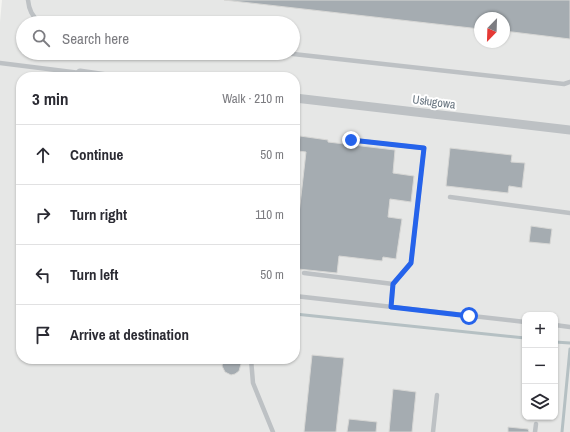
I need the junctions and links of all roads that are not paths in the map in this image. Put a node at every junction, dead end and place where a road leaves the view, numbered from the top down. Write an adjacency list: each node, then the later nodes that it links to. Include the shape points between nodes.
1 (28, 0): 2 (lane)
2 (33, 16)
3 (300, 55): 6 (lane, via 564,84)
4 (0, 63): 5 (lane)
5 (65, 72)
6 (570, 82)
7 (300, 99): 8 (street, Usługowa)
8 (570, 130)
9 (351, 140): 13 (lane, via 424,148 411,263)
10 (450, 197): 11 (lane)
11 (570, 213)
12 (304, 274): 13 (lane)
13 (393, 284): 15 (lane)
14 (300, 297): 15 (lane)
15 (391, 307): 16 (lane)
16 (522, 322)
17 (558, 325): 18 (lane)
18 (570, 327)
19 (251, 364): 22 (lane, via 253,383)
20 (437, 395): 23 (lane)
21 (536, 424): 24 (lane)
22 (273, 432)
23 (433, 432)
24 (535, 432)

